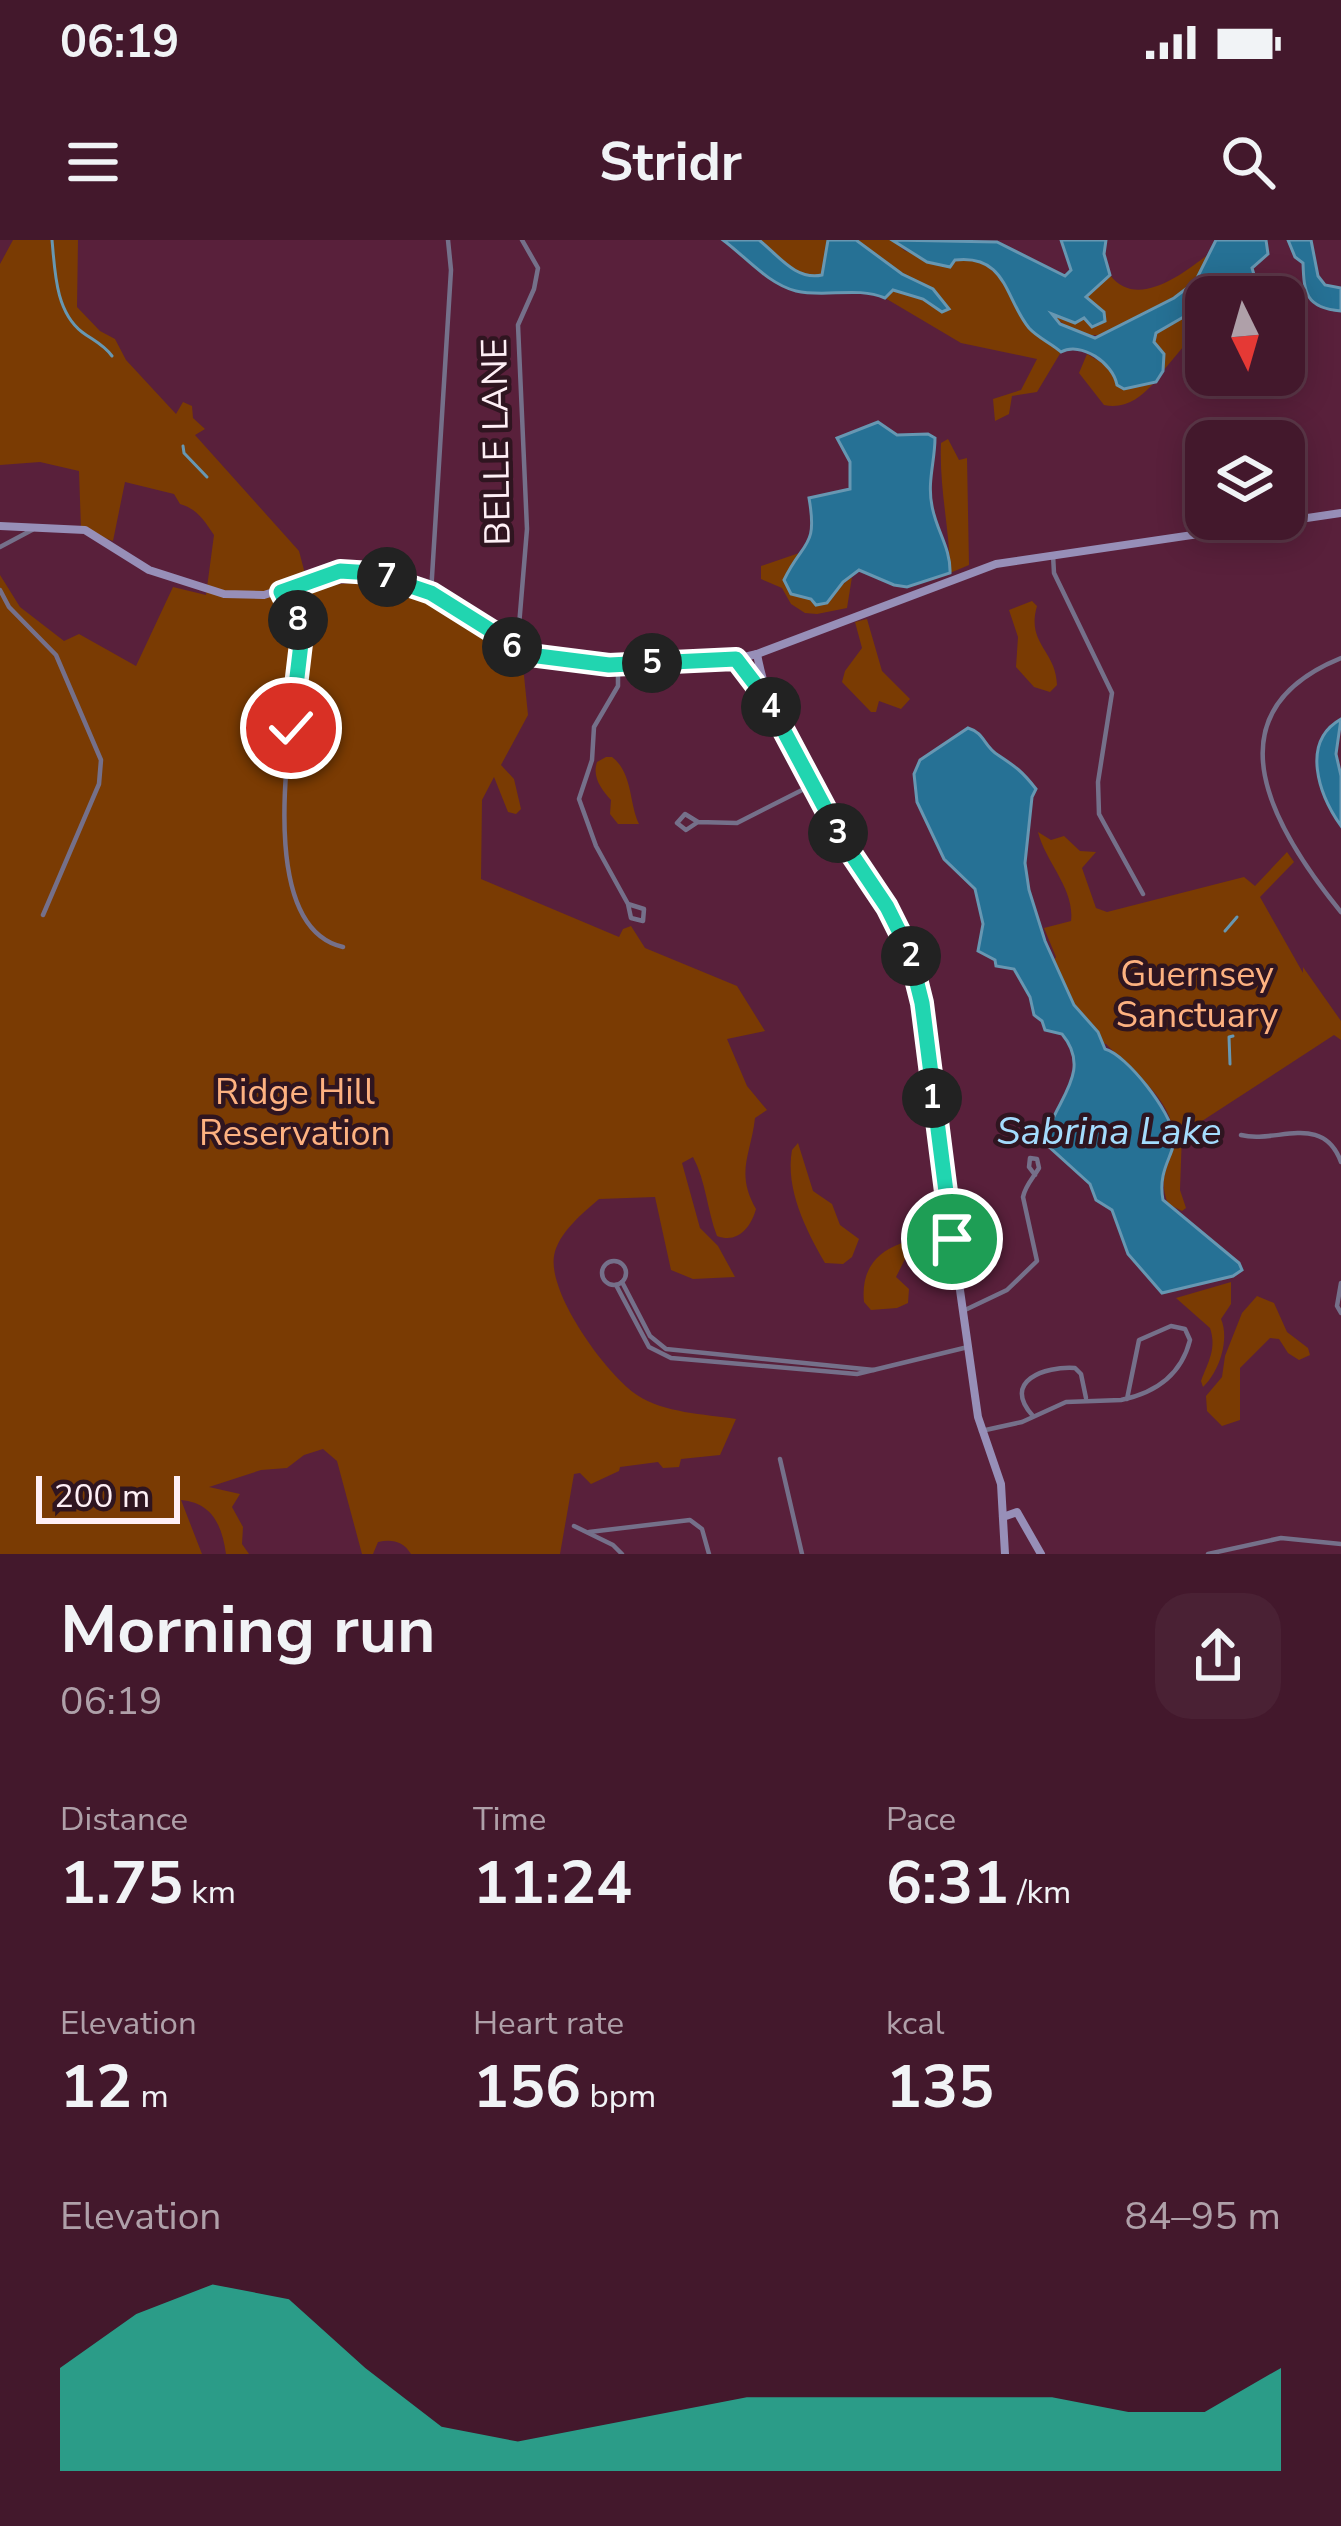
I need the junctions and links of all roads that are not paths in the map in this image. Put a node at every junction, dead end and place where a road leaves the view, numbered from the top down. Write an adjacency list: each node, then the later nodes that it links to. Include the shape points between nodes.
1 (448, 240): 10 (street)
2 (522, 240): 11 (street, BELLE LANE, via 538,268 518,326 527,529)
3 (1341, 513): 7 (street)
4 (0, 526): 5 (street)
5 (40, 527): 6 (street); 9 (street, via 85,530 149,570 224,594)
6 (0, 544)
7 (1053, 555): 12 (street, via 963,574); 19 (street, via 1054,573 1112,693 1099,814)
8 (0, 590): 22 (street, via 56,655 101,760 99,784)
9 (281, 592): 10 (street, via 352,570); 23 (street, via 303,643 286,779 289,875 314,935)
10 (431, 593): 11 (street)
11 (517, 650): 15 (street)
12 (757, 654): 14 (street); 16 (street)
13 (1341, 658): 21 (street, via 1286,692 1269,722 1261,766 1277,820)
14 (736, 659): 15 (street); 16 (street)
15 (618, 664): 20 (street, via 618,686 594,728 579,799)
16 (768, 701): 17 (street)
17 (812, 785): 18 (street, via 737,823); 29 (street, via 901,930 914,966)
18 (698, 822)
19 (1143, 894)
20 (628, 904)
21 (1341, 912)
22 (44, 915)
23 (343, 947)
24 (1240, 1135): 25 (street, via 1304,1130 1330,1143)
25 (1341, 1162)
26 (1035, 1175): 29 (street, via 1023,1197 1036,1261 1007,1290)
27 (1341, 1283): 30 (street)
28 (619, 1284): 31 (street, via 641,1335 662,1355 856,1374)
29 (962, 1311): 31 (street)
30 (1341, 1313)
31 (968, 1347): 37 (street)
32 (1086, 1399): 33 (street); 34 (street, via 1078,1370 1054,1369 1025,1381); 35 (street)
33 (1127, 1399): 33 (street, via 1178,1369 1190,1344 1185,1328 1139,1340)
34 (1027, 1410): 35 (street); 36 (street)
35 (1033, 1416): 36 (street)
36 (1025, 1421): 37 (street)
37 (981, 1431): 39 (street, via 1001,1484)
38 (780, 1459): 45 (street)
39 (1003, 1517): 46 (street); 47 (street, via 1017,1512)
40 (574, 1526): 41 (street)
41 (589, 1532): 43 (street); 44 (street, via 690,1520)
42 (1341, 1544): 48 (street, via 1281,1538)
43 (622, 1554)
44 (710, 1554)
45 (802, 1554)
46 (1005, 1554)
47 (1041, 1554)
48 (1208, 1554)

